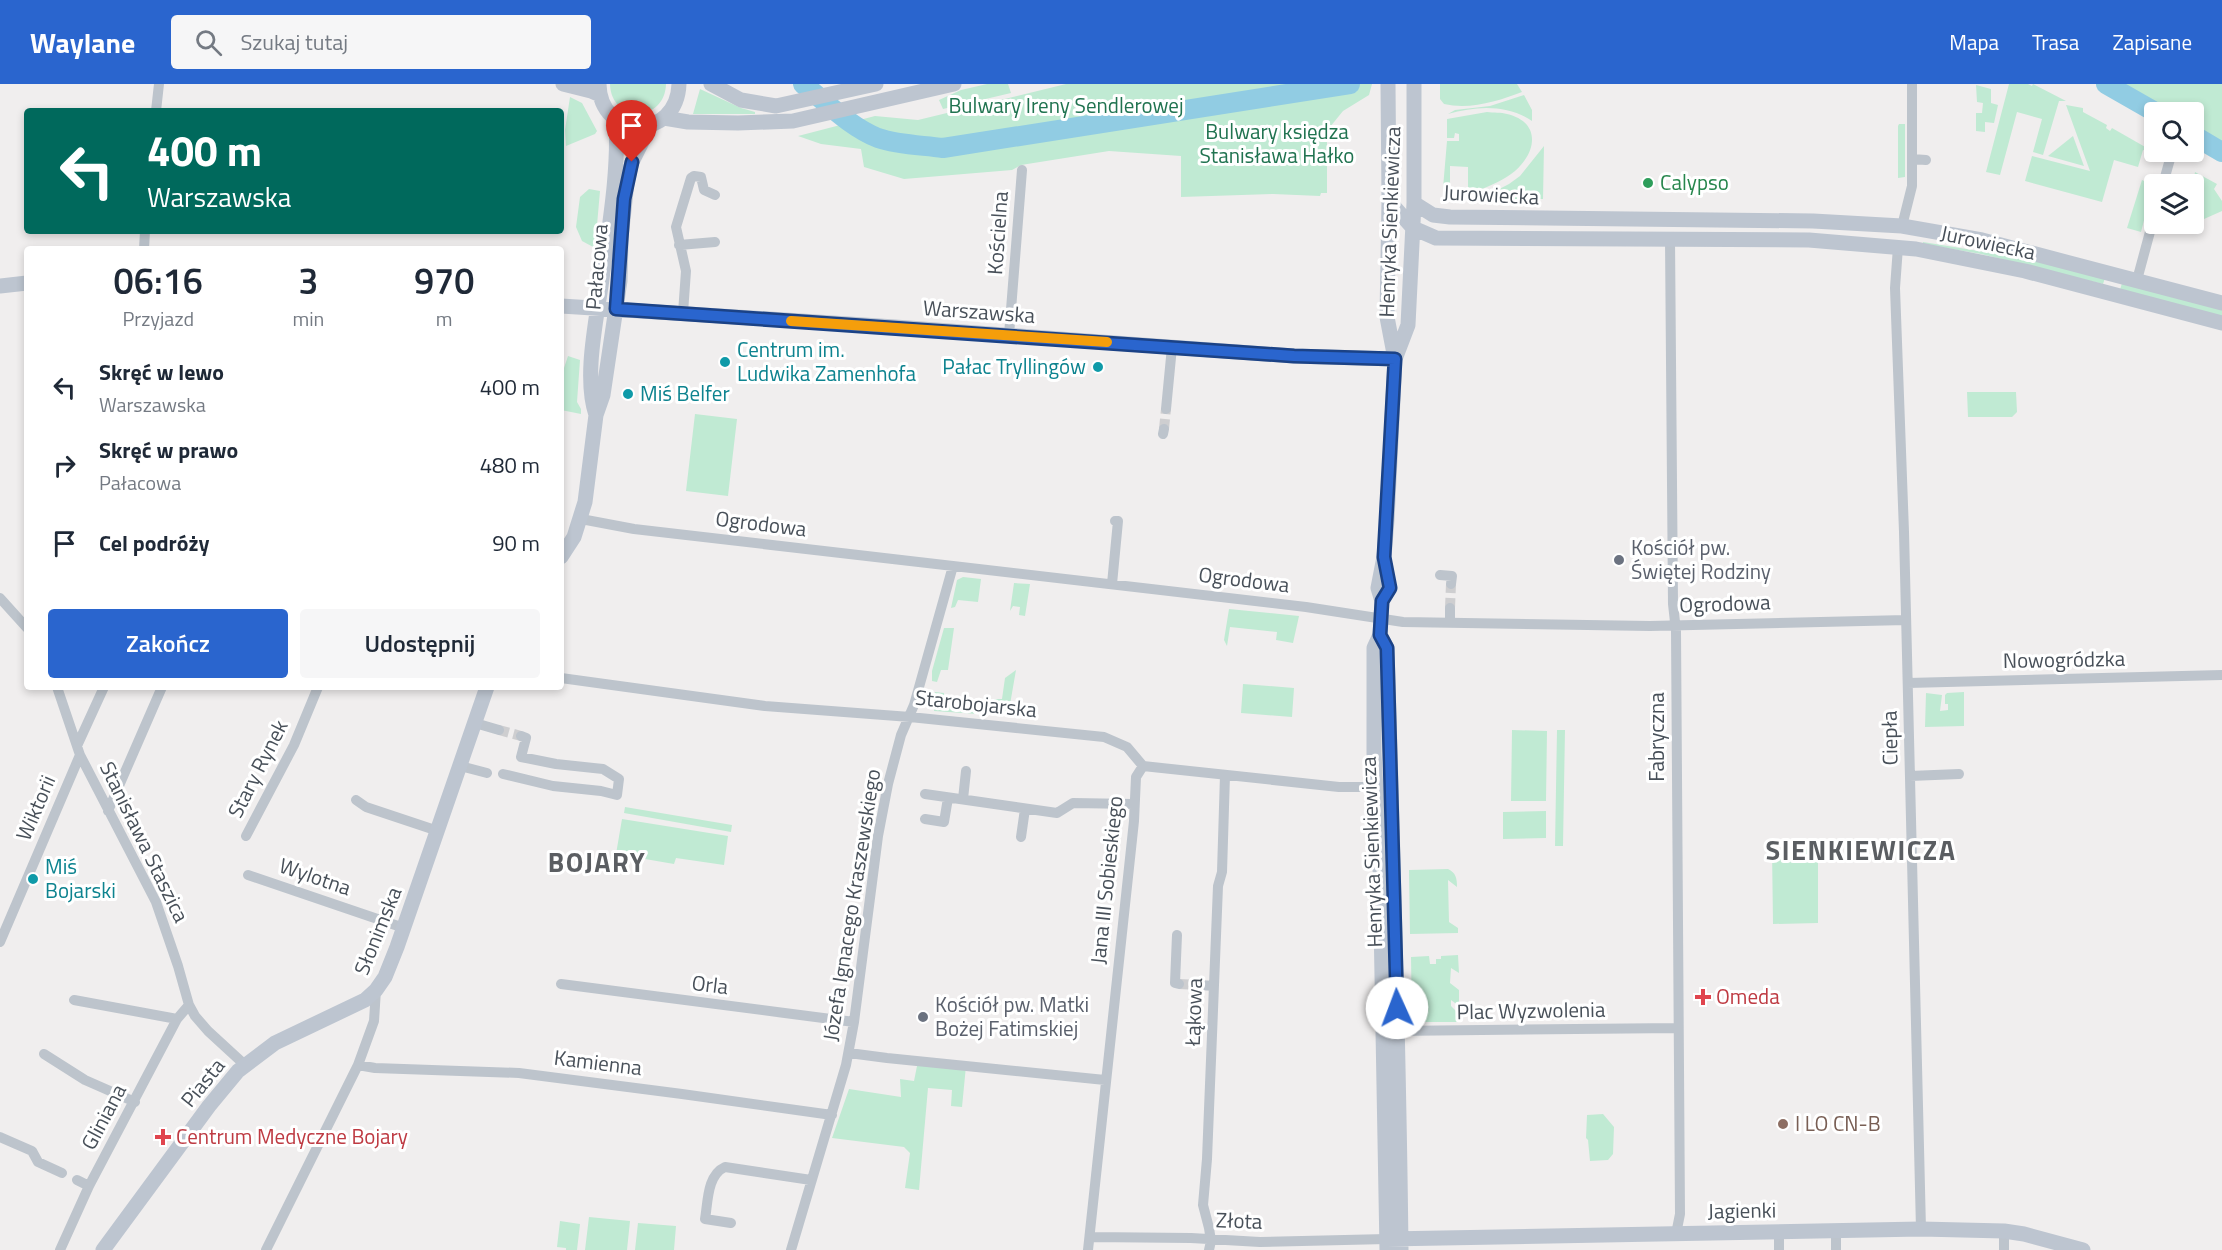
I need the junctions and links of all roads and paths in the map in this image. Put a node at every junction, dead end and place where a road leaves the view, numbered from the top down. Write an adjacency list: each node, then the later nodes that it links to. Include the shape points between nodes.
1 (159, 84): 11 (street)
2 (563, 84): 10 (street, via 591,91)
3 (679, 84): 13 (street, Pałacowa, via 675,103)
4 (711, 84): 5 (street, via 741,99 776,106)
5 (876, 84)
6 (954, 84): 13 (street, via 793,121)
7 (1912, 84): 14 (street)
8 (1414, 85): 19 (street, Henryka Sienkiewicza)
9 (1388, 87): 18 (street, Henryka Sienkiewicza)
10 (599, 89): 12 (street, via 603,105)
11 (156, 108)
12 (616, 120): 13 (street, via 638,127); 39 (street, Pałacowa, via 616,156)
13 (657, 122): 40 (street, Pałacowa, via 632,162 627,182)
14 (1912, 159): 15 (street); 24 (street, via 1912,186)
15 (1926, 160)
16 (1022, 170): 43 (street, Kościelna)
17 (716, 195): 32 (street, via 704,190 701,177 691,178 676,227)
18 (1389, 201): 25 (street); 45 (street, Henryka Sienkiewicza, via 1387,317)
19 (1414, 203): 20 (street, Jurowiecka, via 1433,215); 25 (street, Henryka Sienkiewicza)
20 (1471, 218): 21 (street, Jurowiecka); 27 (street)
21 (1534, 219): 22 (street, Jurowiecka); 28 (street)
22 (1670, 220): 23 (street, Jurowiecka); 29 (street)
23 (1749, 221): 24 (street, Jurowiecka); 30 (street)
24 (1902, 226): 33 (street); 34 (street, Jurowiecka, via 1982,240)
25 (1413, 228): 27 (street, Jurowiecka, via 1436,238); 45 (street, Henryka Sienkiewicza, via 1408,325)
26 (2149, 234): 34 (street)
27 (1470, 237): 28 (street, Jurowiecka)
28 (1535, 238): 29 (street, Jurowiecka)
29 (1670, 238): 30 (street, Jurowiecka); 60 (street, Fabryczna)
30 (1741, 240): 33 (street, Jurowiecka, via 1827,241)
31 (715, 242): 32 (street)
32 (680, 245): 41 (street, via 686,271)
33 (1898, 248): 42 (street, Jurowiecka, via 2016,268); 57 (street, Ciepła, via 1895,288)
34 (2137, 280): 37 (street, Jurowiecka)
35 (24, 284): 36 (street)
36 (0, 286)
37 (2222, 303)
38 (564, 306): 39 (street, Warszawska)
39 (597, 308): 40 (street, Warszawska); 47 (street, Pałacowa, via 592,348 592,405)
40 (616, 309): 41 (street, Warszawska); 47 (street, Pałacowa, via 603,395)
41 (683, 313): 43 (street, Warszawska)
42 (2222, 323)
43 (1009, 335): 44 (street, Warszawska)
44 (1172, 347): 45 (street, Warszawska); 46 (street)
45 (1395, 359): 61 (street, Henryka Sienkiewicza, via 1384,557 1378,588)
46 (1166, 409)
47 (596, 415): 48 (street, Pałacowa)
48 (580, 519): 50 (street); 51 (street, Ogrodowa, via 634,529)
49 (1115, 521): 54 (street)
50 (564, 552)
51 (953, 566): 54 (street, Ogrodowa); 70 (street, Józefa Ignacego Kraszewskiego)
52 (1440, 575): 53 (street, via 1452,576)
53 (1451, 584)
54 (1112, 585): 61 (street, Ogrodowa, via 1306,607)
55 (1, 601): 59 (street)
56 (1450, 608): 58 (street)
57 (1906, 620): 60 (street, Ogrodowa); 64 (street, Ciepła)
58 (1450, 622): 60 (street, Ogrodowa); 61 (street, Ogrodowa, via 1403,622)
59 (24, 625)
60 (1676, 625): 109 (street, Fabryczna)
61 (1381, 627): 83 (street, Henryka Sienkiewicza, via 1374,648); 95 (street, Henryka Sienkiewicza, via 1387,648)
62 (2222, 675): 64 (street, Nowogródzka)
63 (564, 678): 70 (street, Starobojarska, via 765,706)
64 (1908, 683): 82 (street, Ciepła)
65 (58, 690): 74 (street, Stanisława Staszica)
66 (103, 690): 74 (street, Wiktorii)
67 (161, 690): 90 (street)
68 (317, 690): 93 (street, Stary Rynek, via 294,745)
69 (486, 690): 71 (street, Słonimska)
70 (910, 717): 76 (street, Starobojarska, via 1104,737 1127,747); 108 (street, Józefa Ignacego Kraszewskiego, via 882,812)
71 (475, 723): 72 (street); 75 (street, Słonimska)
72 (499, 730)
73 (521, 736): 79 (street, via 526,738 521,757 603,769 619,779 616,795)
74 (79, 751): 90 (street, Stanisława Staszica); 99 (street, Wiktorii)
75 (460, 766): 78 (street); 92 (street, Słonimska)
76 (1143, 766): 81 (street); 88 (street, Jana III Sobieskiego, via 1136,777)
77 (966, 771): 86 (street)
78 (487, 773)
79 (503, 774)
80 (1959, 774): 82 (street)
81 (1226, 775): 83 (street); 103 (street, Łąkowa)
82 (1910, 776): 124 (street, Ciepła)
83 (1376, 787): 95 (street, Henryka Sienkiewicza)
84 (925, 794): 85 (street)
85 (948, 798): 86 (street); 91 (street, via 944,822)
86 (963, 799): 89 (street)
87 (356, 800): 92 (street, via 366,807)
88 (1133, 808): 89 (street, via 1073,803 1057,813); 115 (street, Jana III Sobieskiego)
89 (1025, 809): 94 (street)
90 (108, 811): 106 (street, Stanisława Staszica, via 156,902)
91 (925, 819)
92 (438, 831): 97 (street, Słonimska)
93 (246, 836)
94 (1022, 837)
95 (1386, 866): 110 (street, Henryka Sienkiewicza)
96 (248, 876): 97 (street, Wylotna)
97 (404, 928): 104 (street, Słonimska)
98 (1177, 935): 101 (street, via 1175,983)
99 (0, 942)
100 (561, 984): 108 (street, Orla)
101 (1179, 984)
102 (1200, 985): 103 (street)
103 (1214, 986): 131 (street, Łąkowa, via 1203,1206)
104 (376, 990): 113 (street, Piasta, via 355,1006 275,1043); 114 (street, Słonimska, via 374,1021)
105 (74, 1000): 107 (street)
106 (189, 1005): 107 (street, Gliniana); 113 (street, Stanisława Staszica, via 208,1031)
107 (177, 1019): 116 (street, Gliniana)
108 (854, 1022): 111 (street, Józefa Ignacego Kraszewskiego)
109 (1678, 1028): 110 (street, Plac Wyzwolenia); 128 (street, Fabryczna, via 1680,1214)
110 (1391, 1031): 130 (street, Henryka Sienkiewicza)
111 (849, 1053): 115 (street); 117 (street, Józefa Ignacego Kraszewskiego)
112 (44, 1054): 116 (street, via 85,1080)
113 (245, 1065): 133 (street, Piasta, via 209,1106)
114 (358, 1065): 117 (street, Kamienna, via 519,1073); 134 (street, Słonimska)
115 (1105, 1080): 129 (street, Jana III Sobieskiego)
116 (135, 1102): 122 (street, Gliniana)
117 (832, 1115): 121 (street, Józefa Ignacego Kraszewskiego)
118 (0, 1137): 119 (street, via 32,1151 38,1162)
119 (62, 1173)
120 (76, 1180): 122 (street)
121 (811, 1180): 123 (street, via 719,1169 712,1180 705,1219); 135 (street, Józefa Ignacego Kraszewskiego)
122 (89, 1186): 132 (street, Gliniana)
123 (731, 1223)
124 (1921, 1228): 125 (street, Jagienki); 126 (street, Jagienki)
125 (1836, 1230): 127 (street, Jagienki); 138 (street)
126 (2004, 1231): 139 (street); 140 (street, Jagienki)
127 (1779, 1232): 128 (street, Jagienki); 137 (street)
128 (1676, 1234): 130 (street, Jagienki)
129 (1090, 1237): 131 (street, Złota, via 1191,1238); 136 (street, Jana III Sobieskiego)
130 (1394, 1244): 131 (street, Złota)
131 (1210, 1245)
132 (60, 1250)
133 (104, 1250)
134 (266, 1250)
135 (791, 1250)
136 (1088, 1250)
137 (1779, 1250)
138 (1836, 1250)
139 (2004, 1250)
140 (2083, 1250)

